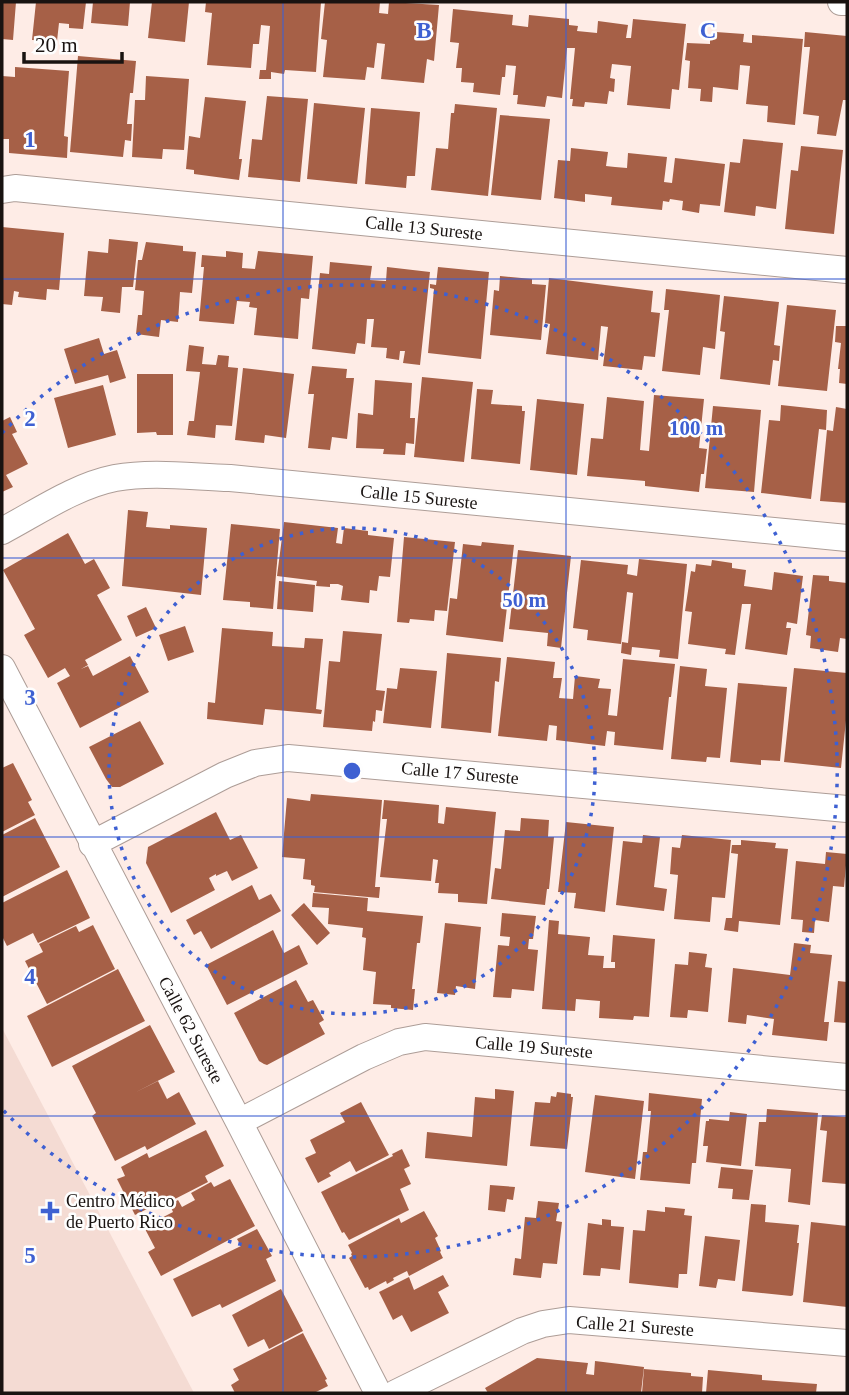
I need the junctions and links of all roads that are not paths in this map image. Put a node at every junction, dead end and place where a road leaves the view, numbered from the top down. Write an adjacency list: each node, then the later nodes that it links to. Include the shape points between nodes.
1 (841, 2): 2 (street)
2 (847, 2)
3 (2, 190): 4 (street, Calle 13 Sureste)
4 (847, 270)
5 (2, 531): 6 (street, Calle 15 Sureste, via 81,489 116,478 161,475)
6 (847, 538)
7 (2, 668): 9 (street, Calle 62 Sureste)
8 (847, 809): 9 (street, Calle 17 Sureste, via 288,758 255,763 225,775)
9 (92, 844): 11 (street, Calle 62 Sureste)
10 (847, 1076): 11 (street, Calle 19 Sureste, via 425,1037 364,1057)
11 (239, 1122): 13 (street, Calle 62 Sureste)
12 (847, 1343): 14 (street, Calle 21 Sureste, via 569,1320 522,1331)
13 (378, 1393)
14 (396, 1393)

